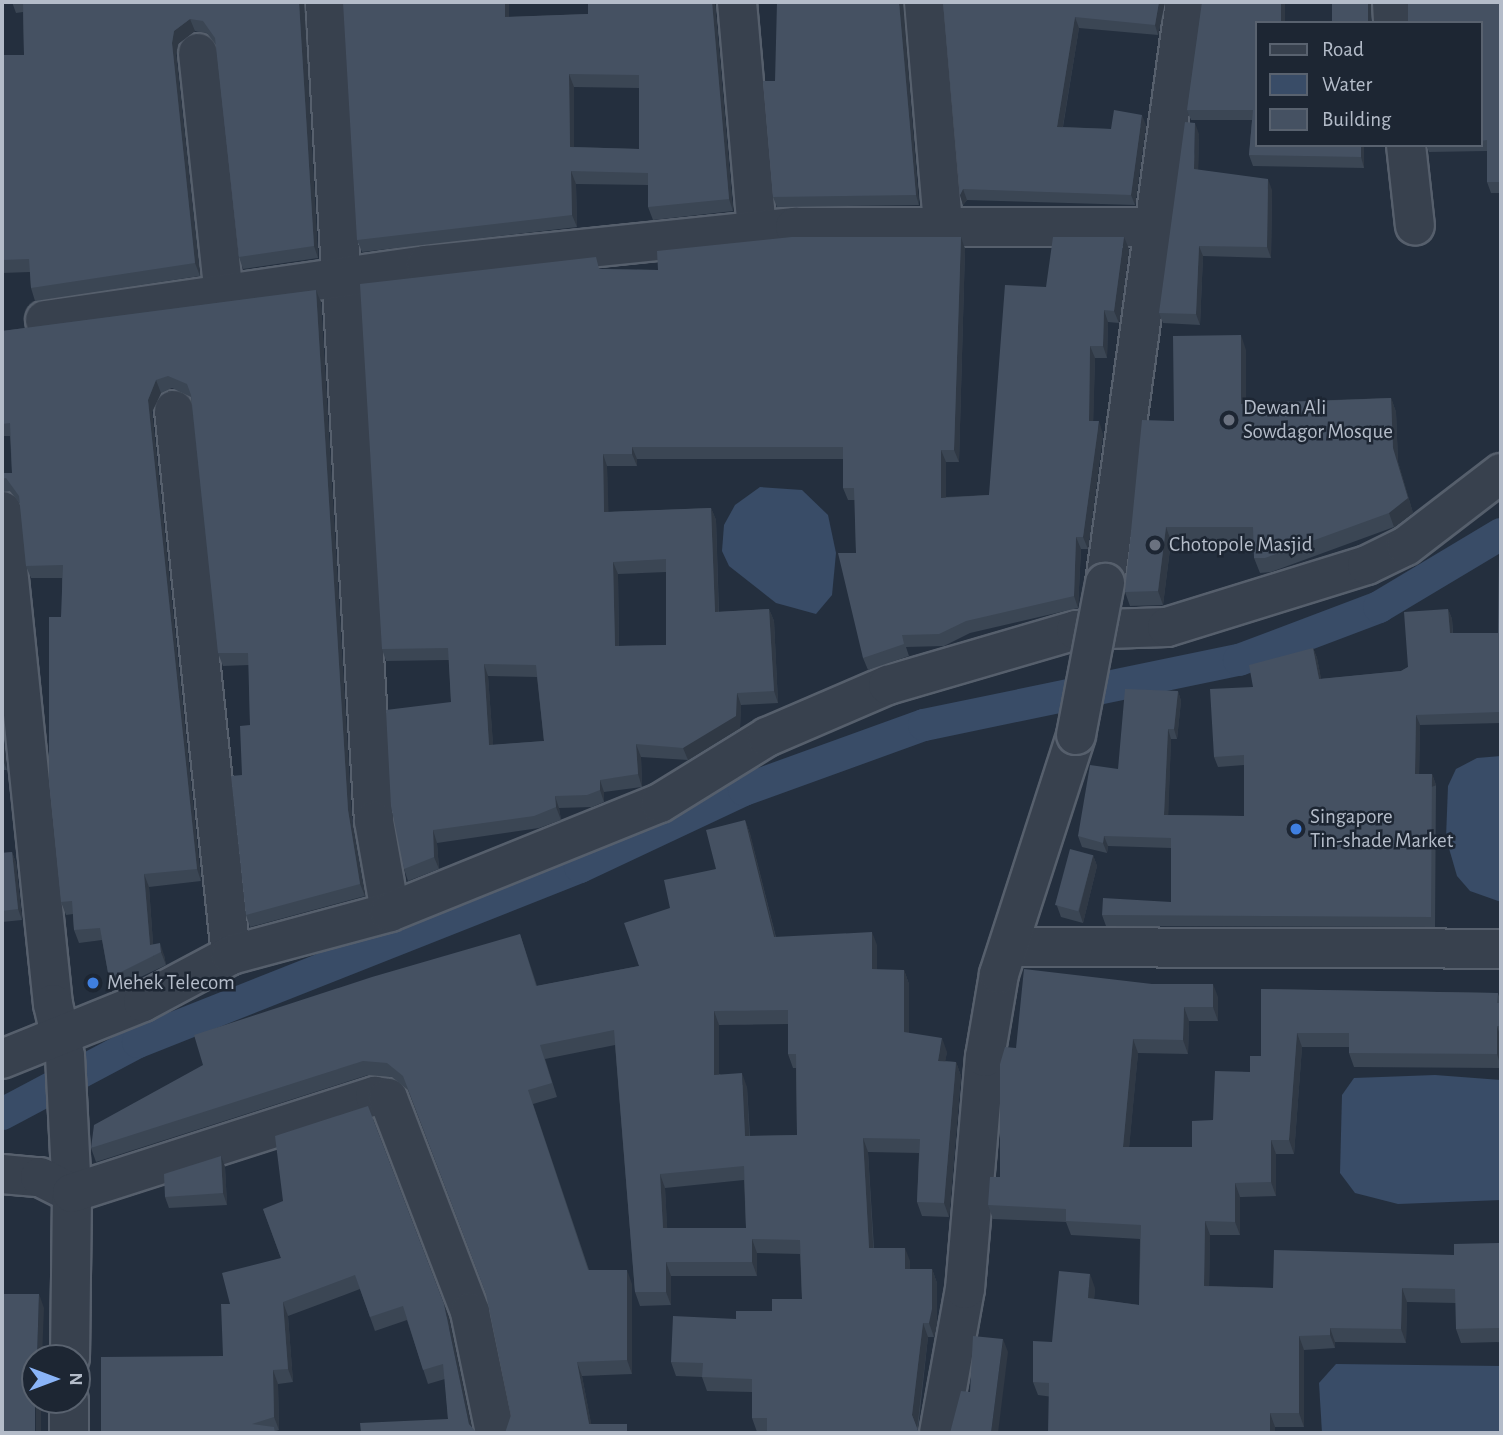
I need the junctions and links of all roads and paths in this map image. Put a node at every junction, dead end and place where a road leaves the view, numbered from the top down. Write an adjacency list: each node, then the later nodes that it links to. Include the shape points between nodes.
1 (325, 2): 13 (street)
2 (737, 2): 12 (street)
3 (924, 2): 9 (street)
4 (1185, 2): 11 (street)
5 (1392, 2): 6 (street)
6 (1393, 21)
7 (198, 53): 14 (street)
8 (1406, 147): 10 (street)
9 (943, 223): 11 (street); 12 (street)
10 (1415, 226)
11 (1150, 227): 21 (street, bridge, via 1105,583 1076,735)
12 (757, 231): 13 (street)
13 (343, 278): 14 (street); 20 (street, via 374,821)
14 (224, 295): 15 (street)
15 (45, 320)
16 (174, 410): 23 (street)
17 (1501, 473): 20 (street, via 1406,546 1367,565 1167,626 1076,630 888,685 778,731 660,803)
18 (2, 511): 19 (street)
19 (4, 559): 24 (street)
20 (390, 912): 23 (street)
21 (1012, 947): 22 (street); 32 (street, via 999,974 985,1057 965,1289)
22 (1501, 949)
23 (231, 955): 24 (street)
24 (62, 1044): 25 (street); 27 (street)
25 (2, 1059)
26 (2, 1174): 27 (street, via 40,1177)
27 (72, 1193): 28 (street); 31 (street, via 375,1096 388,1098 470,1312)
28 (70, 1344)
29 (69, 1414): 30 (street)
30 (69, 1433)
31 (495, 1433)
32 (939, 1433)

